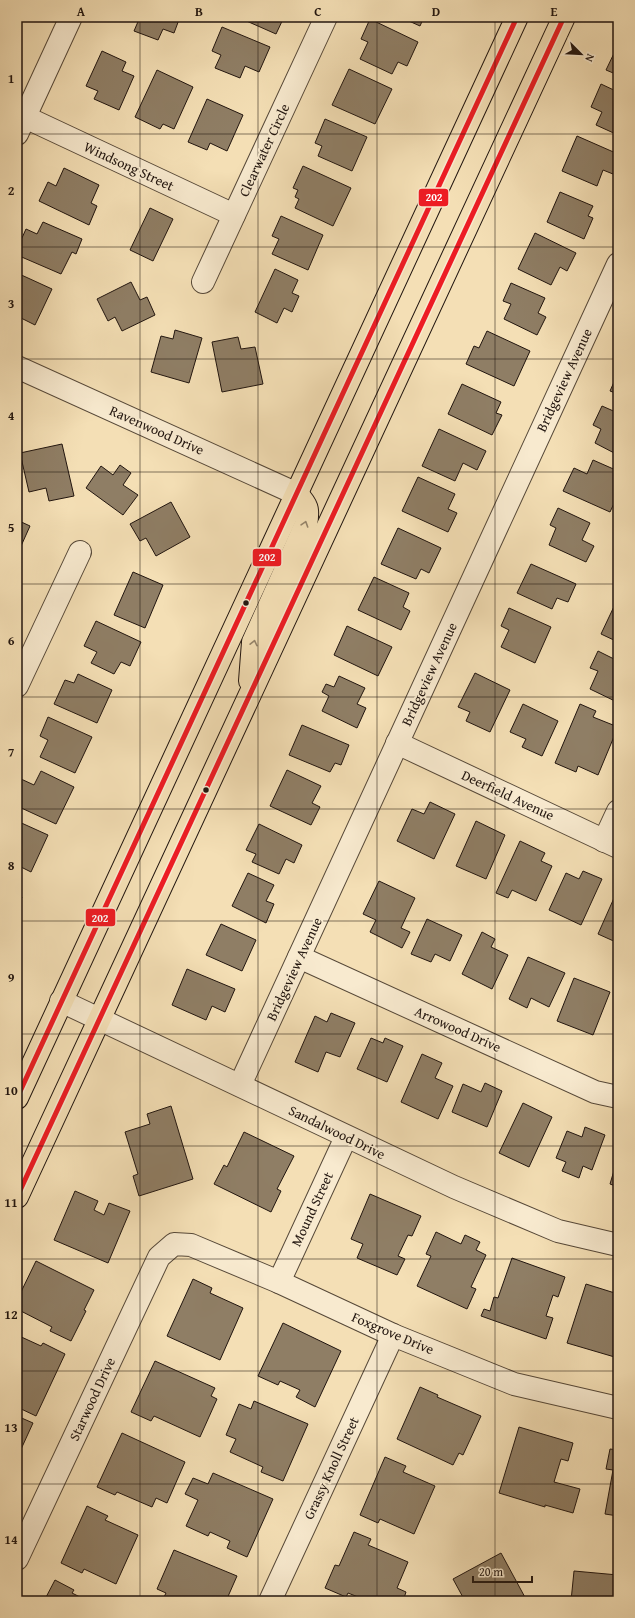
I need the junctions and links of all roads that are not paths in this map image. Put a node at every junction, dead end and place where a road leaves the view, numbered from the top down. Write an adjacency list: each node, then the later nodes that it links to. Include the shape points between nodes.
1 (71, 17): 5 (street)
2 (326, 17): 6 (street, Clearwater Circle)
3 (517, 17): 10 (main road)
4 (564, 17): 13 (main road)
5 (21, 125): 6 (street, Windsong Street)
6 (234, 215): 8 (street, Clearwater Circle)
7 (618, 264): 14 (street, Bridgeview Avenue)
8 (203, 282)
9 (17, 367): 10 (street, Ravenwood Drive)
10 (297, 494): 13 (main road, one-way to 10, via 253,642 306,524 308,513 305,503); 18 (main road)
11 (80, 552): 12 (street)
12 (17, 686)
13 (249, 696): 19 (main road)
14 (397, 743): 16 (street, Deerfield Avenue); 17 (street, Bridgeview Avenue)
15 (618, 811): 16 (street)
16 (611, 844)
17 (299, 957): 20 (street, Bridgeview Avenue); 21 (street, Arrowood Drive, via 595,1092)
18 (62, 1001): 19 (street, Sandalwood Drive); 22 (main road)
19 (99, 1019): 20 (street, Sandalwood Drive); 24 (main road)
20 (240, 1085): 23 (street, Sandalwood Drive)
21 (618, 1097)
22 (17, 1098)
23 (346, 1137): 26 (street, Sandalwood Drive, via 558,1231); 27 (street, Mound Street)
24 (17, 1197)
25 (174, 1244): 27 (street, Foxgrove Drive, via 191,1244); 30 (street, Starwood Drive, via 159,1257)
26 (618, 1245)
27 (279, 1282): 28 (street, Foxgrove Drive)
28 (393, 1335): 29 (street, Foxgrove Drive, via 514,1384); 31 (street, Grassy Knoll Street)
29 (618, 1408)
30 (17, 1559)
31 (270, 1601)

